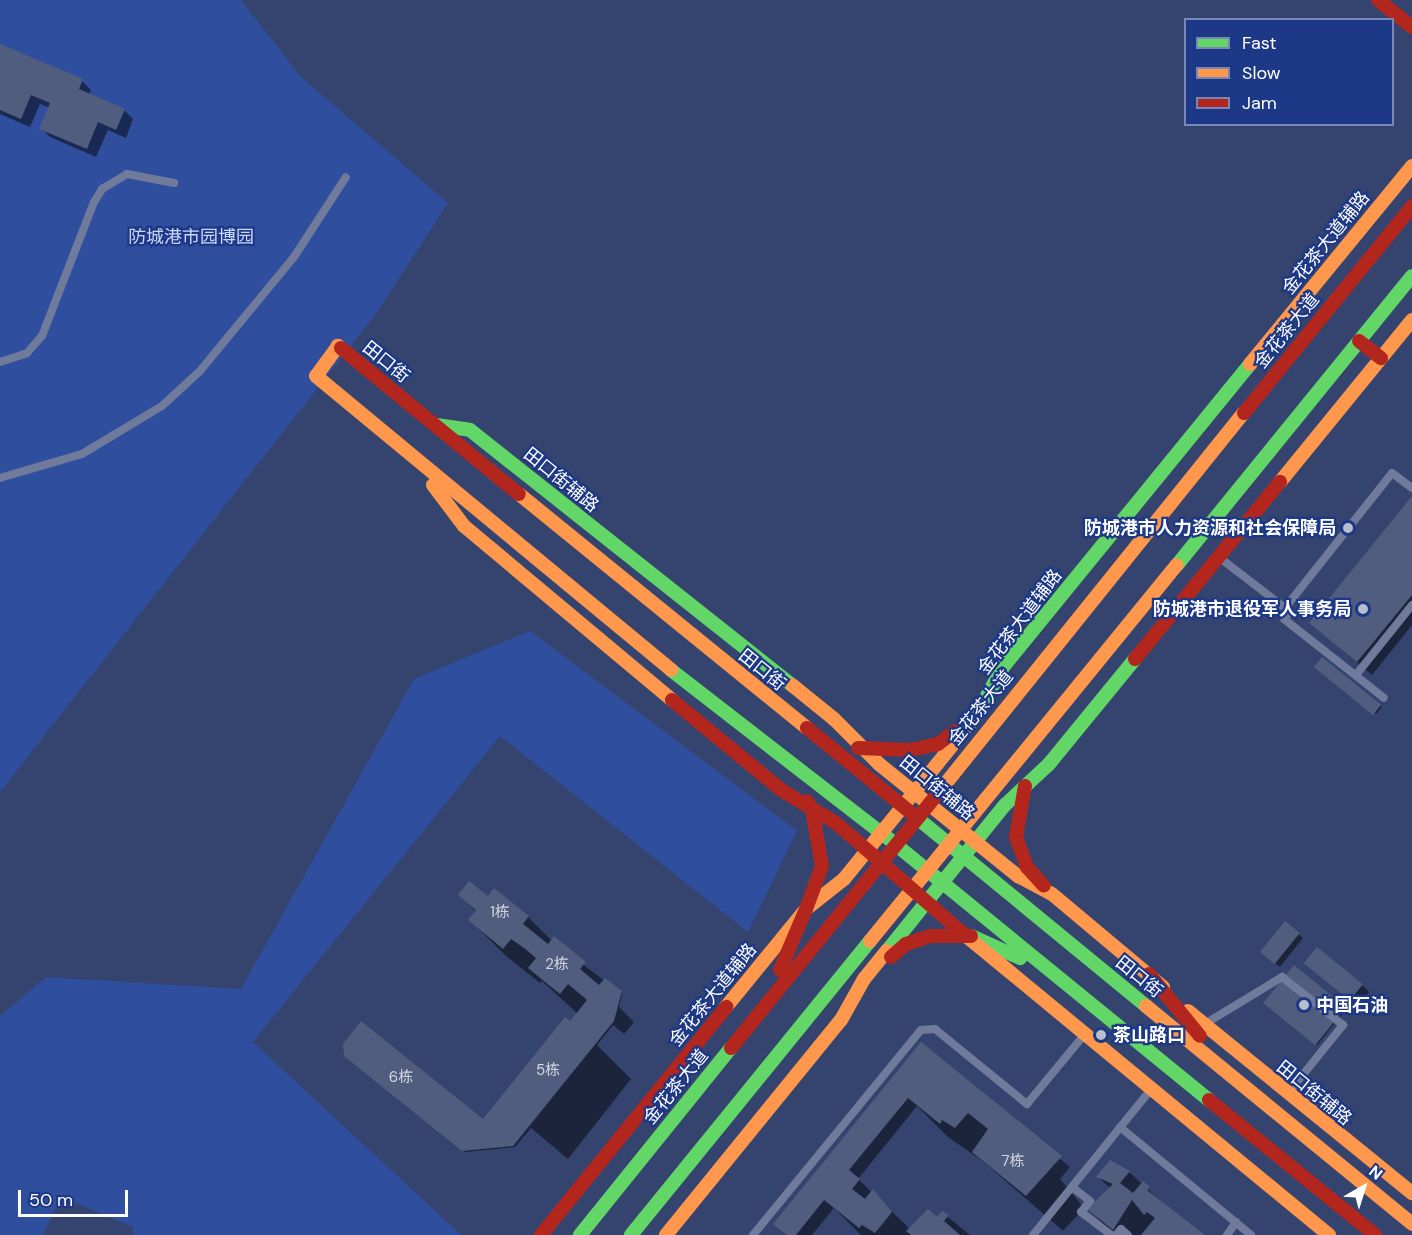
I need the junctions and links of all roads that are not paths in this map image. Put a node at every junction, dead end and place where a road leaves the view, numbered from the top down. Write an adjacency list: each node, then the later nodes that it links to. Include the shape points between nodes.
1 (1378, 0): 2 (main road)
2 (1412, 27)
3 (1412, 166): 8 (main road, 金花茶大道辅路)
4 (346, 177): 16 (lane, via 294,257 200,370 162,406 82,454)
5 (174, 183): 13 (lane, via 127,174 102,189 42,336 27,353)
6 (1412, 206): 9 (main road, 金花茶大道)
7 (1412, 276): 11 (main road)
8 (1305, 297): 9 (main road); 27 (main road, 金花茶大道辅路, via 1003,667)
9 (1325, 313): 34 (main road, 金花茶大道)
10 (1412, 320): 12 (main road)
11 (1359, 340): 12 (main road); 28 (main road)
12 (1381, 358): 20 (main road)
13 (0, 362)
14 (434, 424): 15 (main road, 田口街, via 338,346 316,376); 18 (main road, 田口街辅路, via 470,430); 19 (main road, 田口街)
15 (406, 451): 23 (main road, 田口街); 25 (main road, via 464,526)
16 (0, 478)
17 (1412, 488): 22 (lane, via 1392,473)
18 (562, 505): 19 (main road); 30 (main road, 田口街辅路, via 799,690)
19 (550, 520): 29 (main road, 田口街)
20 (1218, 557): 22 (lane); 32 (main road, via 1049,764)
21 (1412, 605): 24 (lane)
22 (1285, 608): 24 (lane, via 1290,612 1284,619)
23 (665, 665): 25 (main road); 31 (main road, 田口街)
24 (1356, 675): 26 (lane)
25 (652, 683): 36 (main road, via 781,790)
26 (1384, 698)
27 (976, 715): 30 (main road, via 938,744 910,750); 33 (main road, 金花茶大道辅路)
28 (1049, 722): 32 (main road); 38 (main road)
29 (803, 727): 30 (main road); 35 (main road, 田口街)
30 (865, 750): 33 (main road, 田口街辅路)
31 (781, 757): 36 (main road); 39 (main road, 田口街)
32 (1025, 786): 40 (main road); 49 (main road, via 1016,837 1027,867)
33 (914, 792): 34 (main road, 田口街辅路); 35 (main road, 金花茶大道辅路)
34 (928, 803): 37 (main road, 金花茶大道); 38 (main road, 田口街辅路)
35 (903, 806): 37 (main road, 田口街); 39 (main road, 金花茶大道辅路)
36 (812, 809): 43 (main road); 51 (main road, via 822,866)
37 (916, 817): 41 (main road, 金花茶大道); 42 (main road, 田口街)
38 (961, 830): 40 (main road, 田口街辅路); 42 (main road)
39 (881, 833): 41 (main road, 田口街); 43 (main road, 金花茶大道辅路)
40 (975, 842): 44 (main road); 49 (main road, 田口街辅路, via 1018,876)
41 (895, 844): 45 (main road, 金花茶大道); 46 (main road, 田口街)
42 (949, 844): 44 (main road, 田口街); 46 (main road)
43 (868, 849): 45 (main road); 51 (main road, 金花茶大道辅路, via 844,879)
44 (964, 856): 47 (main road); 60 (main road, 田口街)
45 (881, 861): 48 (main road); 56 (main road, 金花茶大道)
46 (927, 871): 47 (main road, 田口街); 48 (main road)
47 (942, 883): 50 (main road); 53 (main road, 田口街)
48 (913, 887): 50 (main road); 59 (main road)
49 (1052, 894): 54 (main road, 田口街辅路)
50 (928, 900): 52 (main road); 55 (main road)
51 (806, 909): 56 (main road); 69 (main road, 金花茶大道辅路)
52 (971, 936): 53 (main road); 55 (main road, via 930,936 906,944); 58 (main road)
53 (1051, 971): 81 (main road, 田口街)
54 (1149, 974): 57 (main road, 田口街辅路); 60 (main road)
55 (864, 980): 59 (main road); 72 (main road, via 841,1020)
56 (764, 1006): 70 (main road, 金花茶大道)
57 (1203, 1026): 62 (main road, 田口街辅路); 62 (lane, via 1282,976 1343,1025)
58 (1085, 1034): 61 (main road); 73 (lane, via 1027,1104 935,1029 921,1030)
59 (788, 1041): 71 (main road)
60 (1238, 1082): 63 (main road, 田口街)
61 (1152, 1089): 64 (lane); 80 (main road)
62 (1287, 1095): 63 (lane); 66 (main road, 田口街辅路)
63 (1274, 1112): 68 (main road, 田口街)
64 (1120, 1127): 65 (lane); 67 (lane)
65 (1072, 1187): 74 (lane); 75 (lane, via 1090,1201 1081,1212)
66 (1412, 1193)
67 (1236, 1222): 78 (lane); 79 (lane)
68 (1412, 1224)
69 (541, 1235)
70 (580, 1235)
71 (631, 1235)
72 (666, 1235)
73 (753, 1235)
74 (1033, 1235)
75 (1111, 1235)
76 (1116, 1235): 77 (lane, via 1121,1229)
77 (1128, 1235)
78 (1227, 1235)
79 (1251, 1235)
80 (1329, 1235)
81 (1375, 1235)

